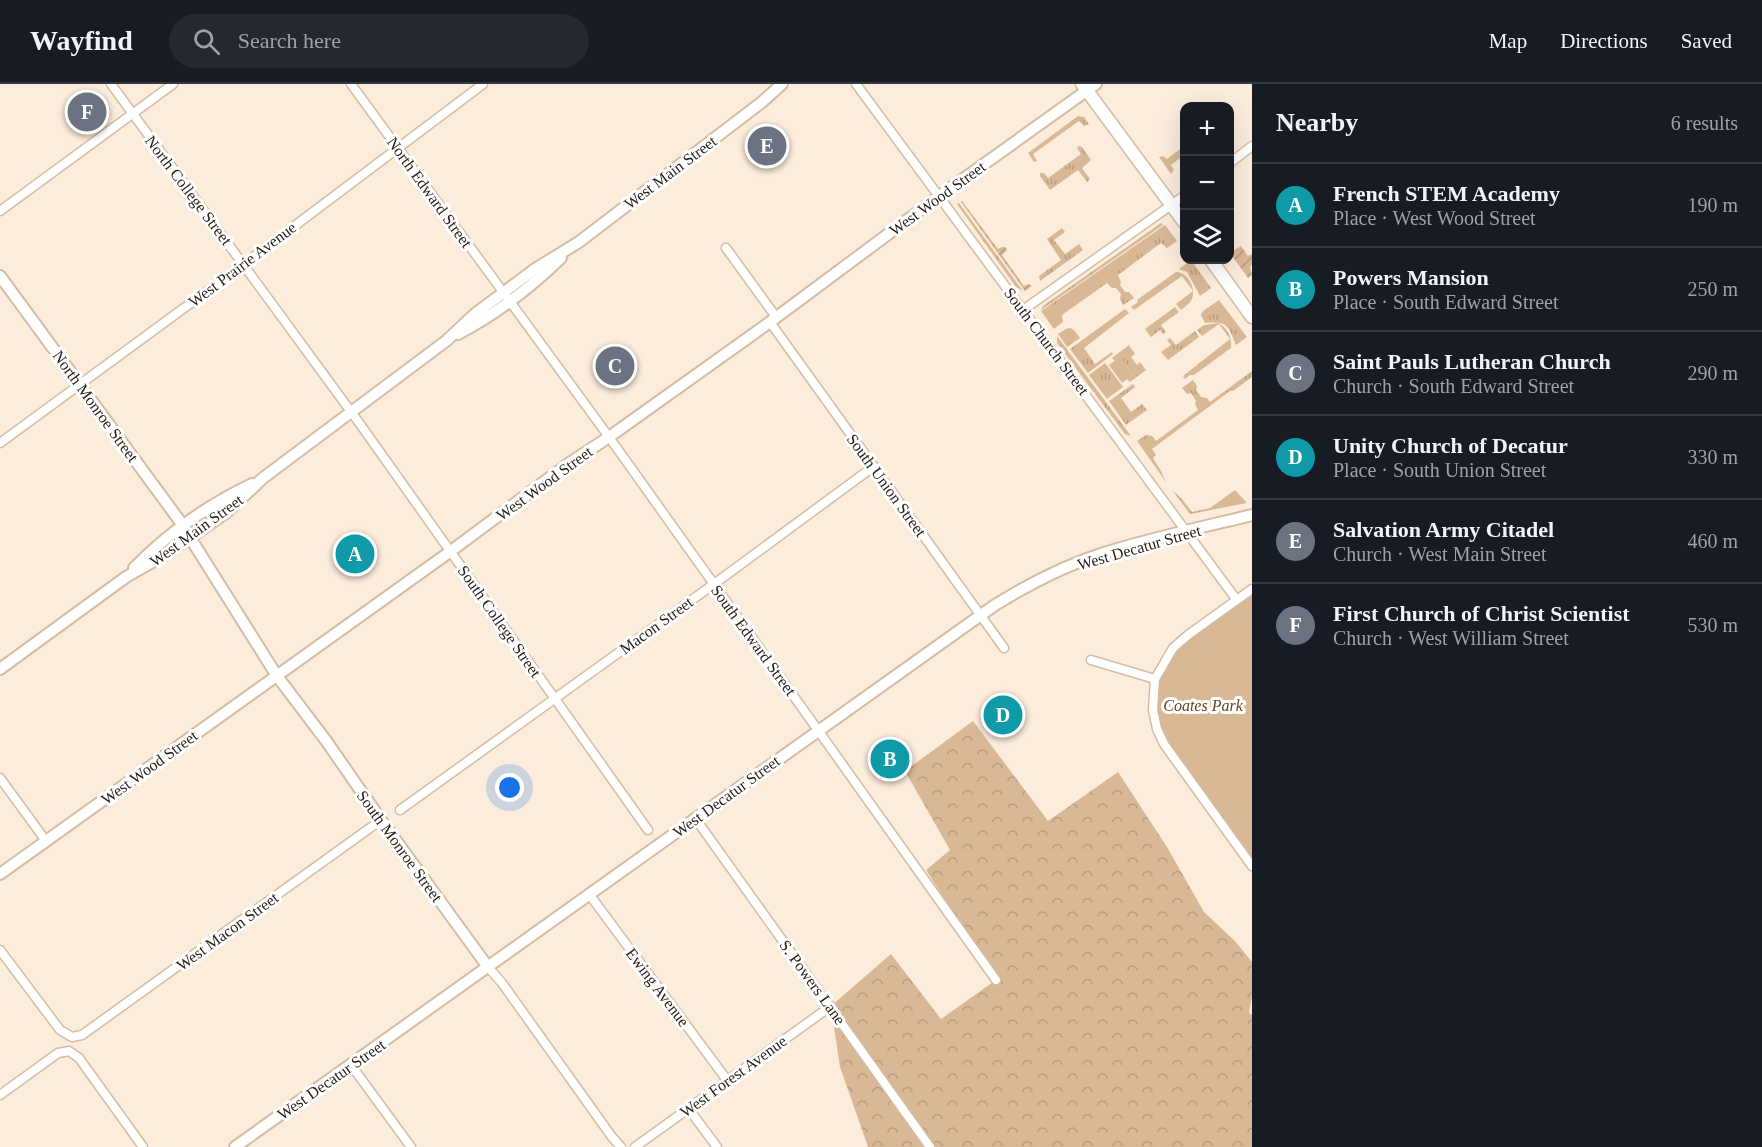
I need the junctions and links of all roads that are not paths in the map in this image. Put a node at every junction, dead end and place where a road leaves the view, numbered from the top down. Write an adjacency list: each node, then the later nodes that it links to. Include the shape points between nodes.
1 (111, 84): 10 (street, North College Street)
2 (173, 84): 10 (street)
3 (351, 84): 12 (street, North Edward Street)
4 (483, 84): 12 (street, West Prairie Avenue)
5 (782, 84): 9 (street, West Main Street)
6 (790, 84): 9 (street, West Main Street)
7 (856, 84): 14 (street, South Church Street)
8 (1088, 86): 14 (street, West Wood Street); 16 (main road)
9 (762, 102): 23 (street, West Main Street, via 579,242 535,269)
10 (132, 114): 17 (street); 20 (street, North College Street)
11 (1252, 146): 13 (street)
12 (398, 147): 20 (street, West Prairie Avenue); 23 (street, North Edward Street)
13 (1234, 160)
14 (938, 197): 24 (street, South Church Street); 26 (street, West Wood Street)
15 (1180, 199): 16 (street)
16 (1172, 205): 18 (main road); 24 (street)
17 (0, 211)
18 (1180, 215)
19 (726, 248): 26 (street, South Union Street)
20 (244, 264): 27 (street, West Prairie Avenue); 28 (street, North College Street)
21 (1214, 264): 25 (main road)
22 (0, 276): 27 (street, North Monroe Street)
23 (506, 297): 28 (street, West Main Street, via 476,313 446,341); 29 (street, South Edward Street)
24 (1023, 310): 35 (street, South Church Street)
25 (1252, 317)
26 (773, 319): 29 (street, West Wood Street); 31 (street, South Union Street)
27 (81, 384): 30 (street, West Prairie Avenue); 34 (street, North Monroe Street)
28 (351, 412): 32 (street, West Main Street); 37 (street, South College Street)
29 (609, 437): 37 (street, West Wood Street); 39 (street, South Edward Street)
30 (0, 443)
31 (873, 467): 39 (street, Macon Street); 42 (street, South Union Street)
32 (263, 478): 34 (street, West Main Street, via 219,500); 36 (street, West Main Street, via 227,512)
33 (1252, 516): 35 (street, West Decatur Street)
34 (183, 525): 36 (street, North Monroe Street); 38 (street, West Main Street, via 156,545)
35 (1188, 531): 41 (street, South Church Street); 42 (street, West Decatur Street, via 1102,554)
36 (191, 537): 38 (street, West Main Street); 46 (street, South Monroe Street)
37 (451, 551): 46 (street, West Wood Street); 48 (street, South College Street)
38 (126, 577): 45 (street, West Main Street)
39 (714, 584): 48 (street, Macon Street); 49 (street, South Edward Street)
40 (1252, 589): 41 (street)
41 (1236, 599): 47 (street, via 1173,648)
42 (980, 614): 43 (street, South Union Street); 49 (street, West Decatur Street)
43 (1004, 648)
44 (1091, 660): 47 (street)
45 (0, 669)
46 (277, 676): 53 (street, South Monroe Street); 55 (street, West Wood Street)
47 (1155, 679): 56 (street, via 1153,710 1164,744)
48 (555, 698): 51 (street); 54 (street, South College Street)
49 (819, 729): 52 (street, West Decatur Street); 61 (street, South Edward Street)
50 (0, 778): 55 (street)
51 (400, 810)
52 (695, 818): 58 (street, West Decatur Street); 62 (street, S. Powers Lane)
53 (381, 820): 59 (street, West Macon Street, via 86,1033 72,1037 60,1030); 60 (street, South Monroe Street)
54 (648, 830)
55 (46, 841): 57 (street, West Wood Street)
56 (1252, 866)
57 (0, 874)
58 (589, 894): 60 (street, West Decatur Street); 64 (street, Ewing Avenue)
59 (0, 950)
60 (488, 967): 63 (street, West Decatur Street); 70 (street, South Monroe Street)
61 (996, 980)
62 (831, 1006): 64 (street, West Forest Avenue); 73 (street, S. Powers Lane)
63 (351, 1065): 68 (street, West Decatur Street); 69 (street)
64 (727, 1080): 66 (street, West Forest Avenue)
65 (0, 1095): 67 (street, via 58,1053 69,1052 79,1058)
66 (688, 1108): 71 (street, West Forest Avenue); 72 (street)
67 (143, 1147)
68 (235, 1147)
69 (411, 1147)
70 (621, 1147)
71 (635, 1147)
72 (717, 1147)
73 (930, 1147)

